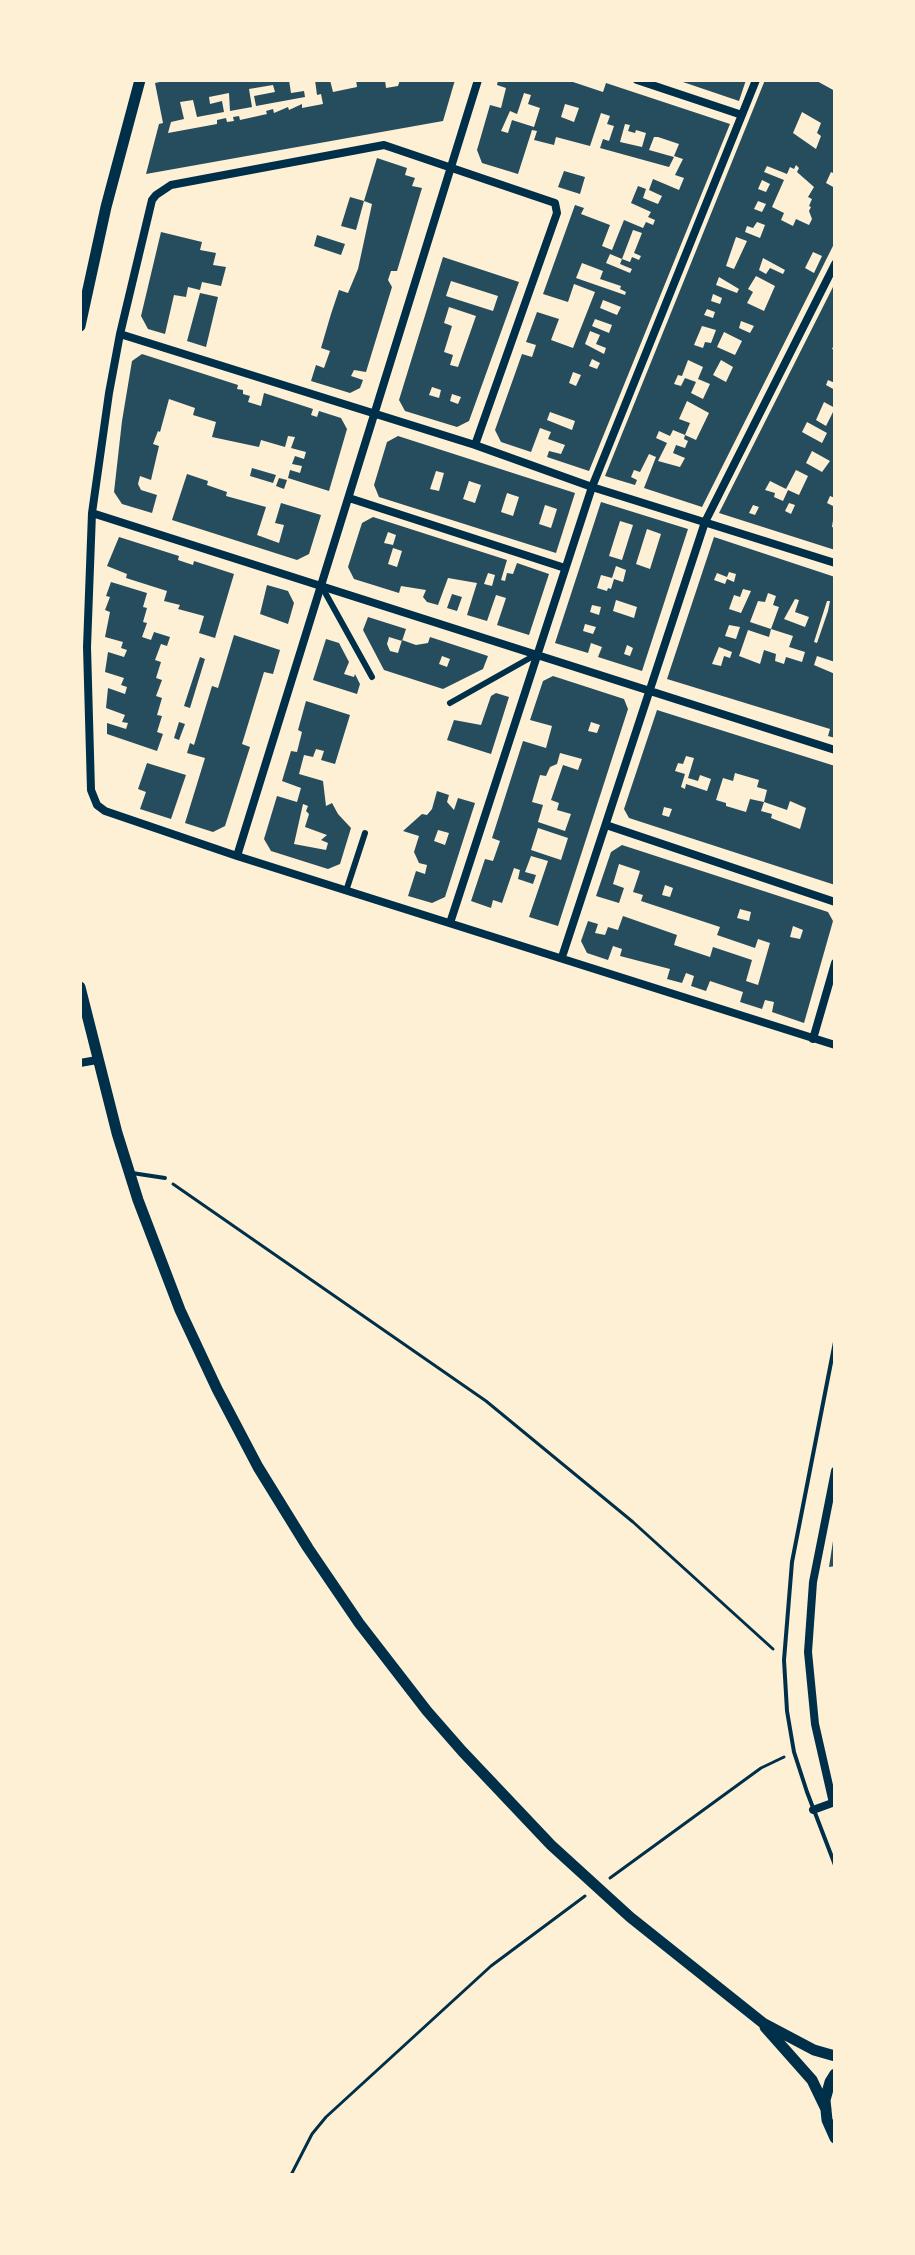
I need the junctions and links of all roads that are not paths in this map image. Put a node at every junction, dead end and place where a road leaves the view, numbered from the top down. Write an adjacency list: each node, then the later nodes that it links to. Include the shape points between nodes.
1 (140, 80): 8 (main road)
2 (478, 80): 6 (street)
3 (637, 80): 5 (street)
4 (756, 80): 5 (street)
5 (742, 115): 12 (street)
6 (449, 167): 9 (street, via 384,145 171,185 152,200); 10 (street); 11 (street, via 549,199 557,213)
7 (835, 264): 15 (street)
8 (80, 326)
9 (120, 334): 10 (street); 14 (street)
10 (374, 415): 11 (street); 13 (street)
11 (475, 445): 12 (street)
12 (592, 487): 15 (street); 17 (street)
13 (349, 498): 17 (street); 18 (street)
14 (92, 513): 18 (street); 26 (street, via 87,647 91,790 97,805)
15 (705, 522): 16 (street); 21 (street)
16 (835, 563)
17 (565, 568): 19 (street)
18 (320, 584): 19 (street); 20 (street); 26 (street)
19 (537, 654): 21 (street); 22 (street); 29 (street)
20 (372, 677)
21 (649, 691): 23 (street); 24 (street)
22 (450, 703)
23 (835, 750)
24 (606, 825): 28 (street); 30 (street)
25 (365, 833): 27 (street)
26 (237, 856): 27 (street)
27 (346, 891): 29 (street)
28 (835, 902)
29 (450, 923): 30 (street)
30 (562, 957): 33 (street)
31 (835, 963): 33 (street)
32 (80, 987): 35 (main road)
33 (813, 1039): 34 (street)
34 (835, 1045)
35 (97, 1060): 36 (street); 37 (main road)
36 (80, 1063)
37 (129, 1173): 38 (lane); 44 (main road, via 180,1310 217,1389 258,1467 331,1583 427,1711 551,1845 647,1931)
38 (165, 1178)
39 (835, 1342): 42 (lane, via 792,1562 784,1660 794,1752)
40 (835, 1471): 41 (street, via 813,1582 808,1652 815,1724)
41 (834, 1804): 42 (street)
42 (813, 1810): 43 (lane)
43 (835, 1865)
44 (763, 2023): 45 (main road); 47 (main road, via 812,2080)
45 (835, 2056)
46 (835, 2074): 47 (main road)
47 (826, 2109): 48 (main road)
48 (835, 2138)

